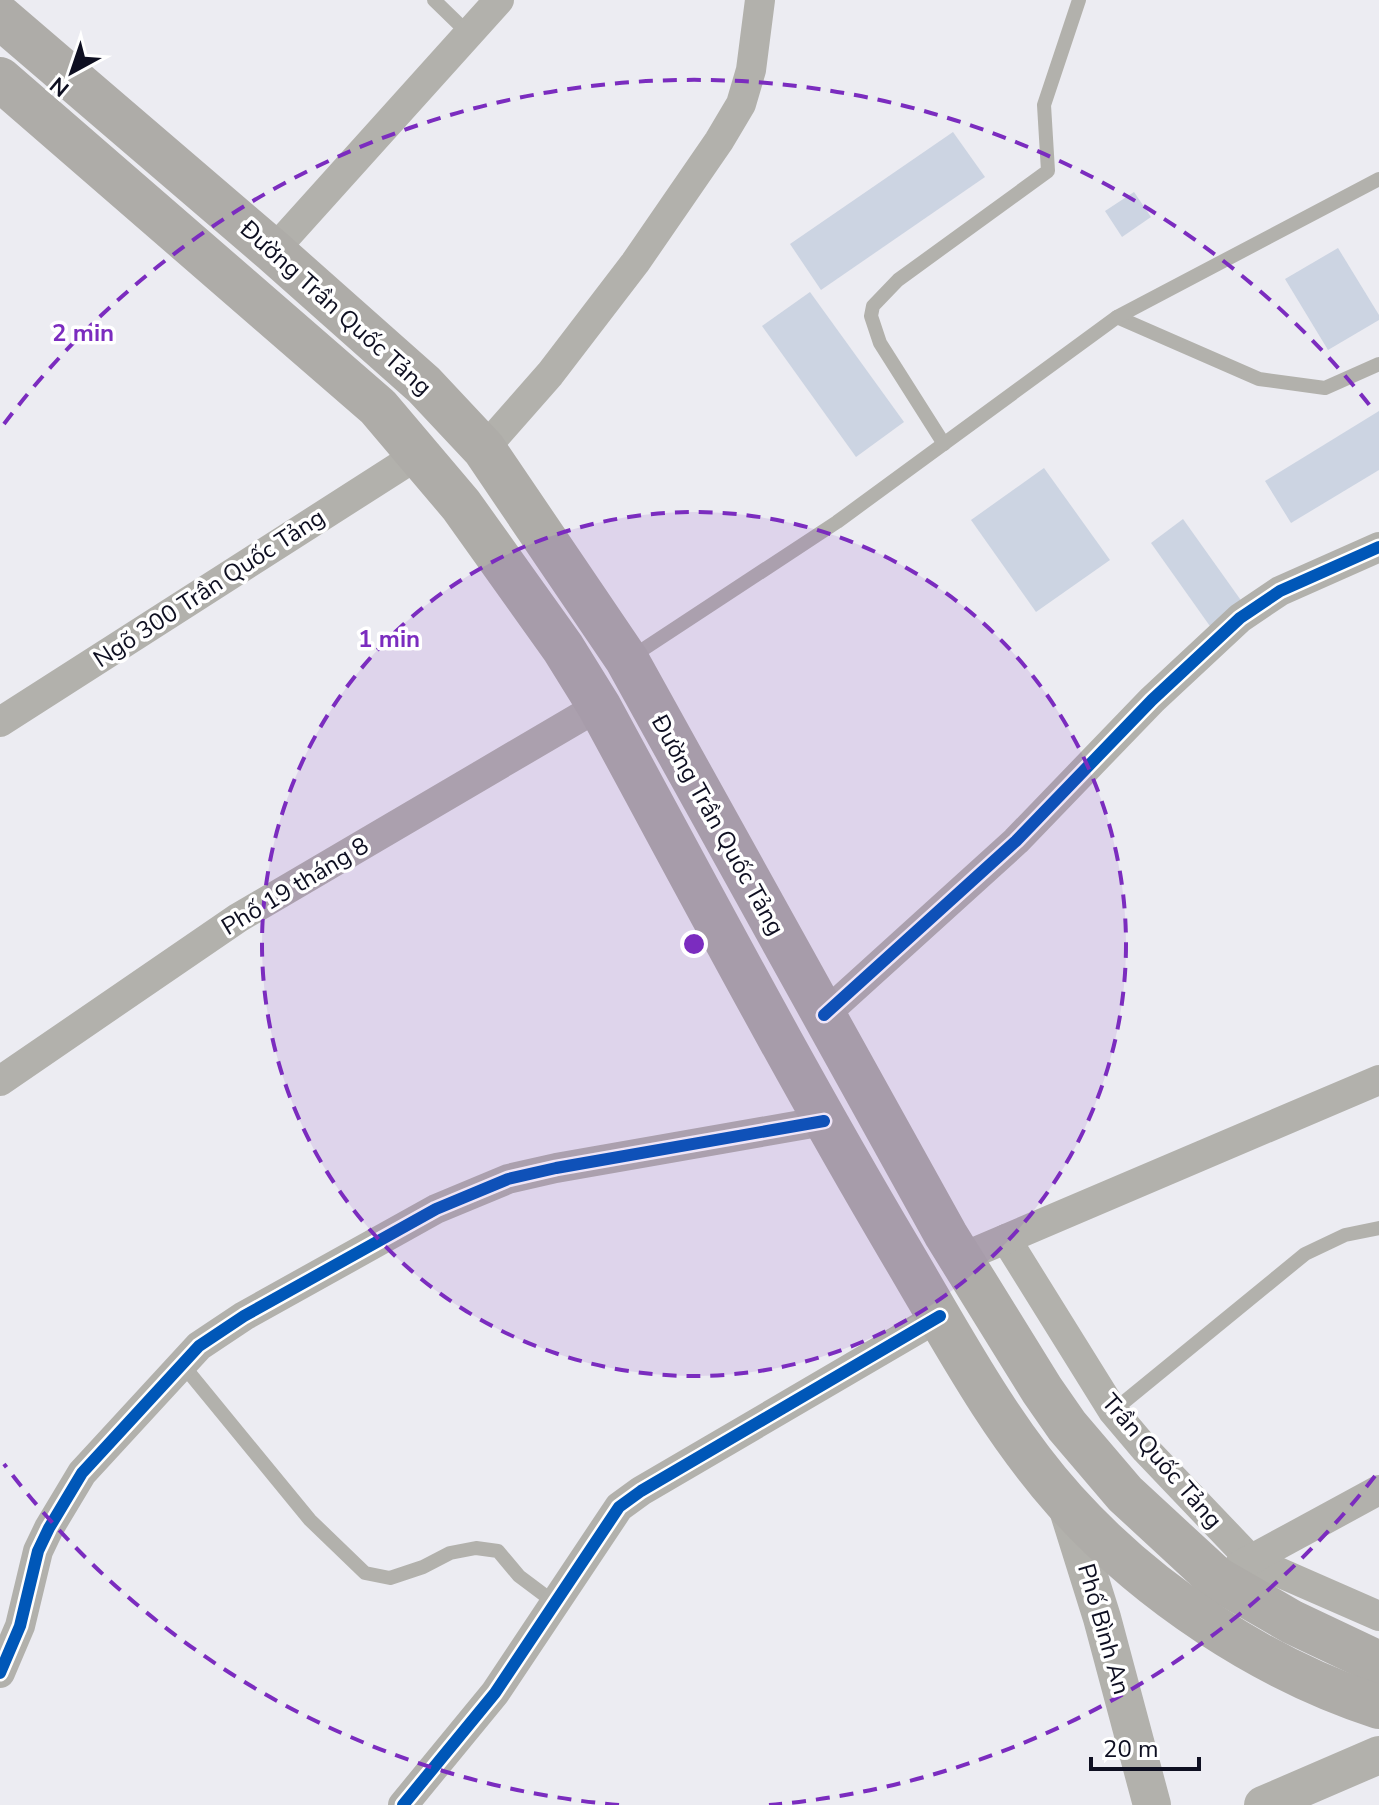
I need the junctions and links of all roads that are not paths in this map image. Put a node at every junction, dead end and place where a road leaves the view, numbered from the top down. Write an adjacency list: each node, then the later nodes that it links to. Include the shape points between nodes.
1 (434, 0): 6 (lane)
2 (499, 0): 6 (street)
3 (760, 0): 13 (street, via 748,82 719,141 635,263)
4 (1079, 0): 12 (lane, via 1044,105 1048,171 898,280 873,306 880,343)
5 (0, 17): 9 (highway, Đường Trần Quốc Tảng)
6 (469, 34): 9 (street)
7 (0, 79): 14 (highway, Đường Trần Quốc Tảng, via 378,407)
8 (1379, 179): 10 (lane)
9 (273, 251): 13 (highway, Đường Trần Quốc Tảng, via 424,385)
10 (1117, 317): 11 (lane, via 1259,379 1325,388); 12 (lane)
11 (1379, 364)
12 (944, 444): 16 (lane, via 837,522)
13 (484, 449): 16 (highway, Đường Trần Quốc Tảng)
14 (419, 454): 17 (highway, Đường Trần Quốc Tảng, via 461,505); 18 (street, Ngõ 300 Trần Quốc Tảng)
15 (1379, 547): 19 (street, via 1280,591 1240,618 1016,841)
16 (627, 660): 19 (highway, Đường Trần Quốc Tảng)
17 (599, 706): 21 (street, Phố 19 tháng 8, via 238,918); 22 (highway, Đường Trần Quốc Tảng)
18 (0, 722)
19 (824, 1015): 25 (highway, Đường Trần Quốc Tảng)
20 (1379, 1080): 24 (street)
21 (0, 1081)
22 (824, 1121): 26 (highway, Đường Trần Quốc Tảng); 27 (street, via 508,1179 436,1209 288,1289 199,1346)
23 (1379, 1228): 28 (lane, via 1345,1235 1305,1254)
24 (1006, 1239): 25 (street); 28 (street, Trần Quốc Tảng)
25 (961, 1258): 31 (highway, Đường Trần Quốc Tảng, via 1067,1426 1125,1494)
26 (940, 1316): 30 (highway, Đường Trần Quốc Tảng, via 993,1408); 32 (street, via 619,1507)
27 (182, 1364): 32 (lane, via 310,1520 365,1573 390,1578 450,1553 498,1551 519,1576); 35 (street, via 82,1473 49,1528)
28 (1113, 1411): 31 (street, Trần Quốc Tảng, via 1146,1450)
29 (1379, 1490): 31 (street)
30 (1065, 1500): 31 (highway, Đường Trần Quốc Tảng, via 1131,1566); 39 (street, Phố Bình An)
31 (1219, 1582): 33 (street, Trần Quốc Tảng); 34 (highway, Đường Trần Quốc Tảng); 36 (highway, Đường Trần Quốc Tảng, via 1268,1661)
32 (555, 1603): 38 (street, via 495,1693)
33 (1379, 1616)
34 (1379, 1663)
35 (0, 1673)
36 (1379, 1707)
37 (1379, 1755): 40 (street)
38 (403, 1805)
39 (1152, 1805)
40 (1263, 1805)

